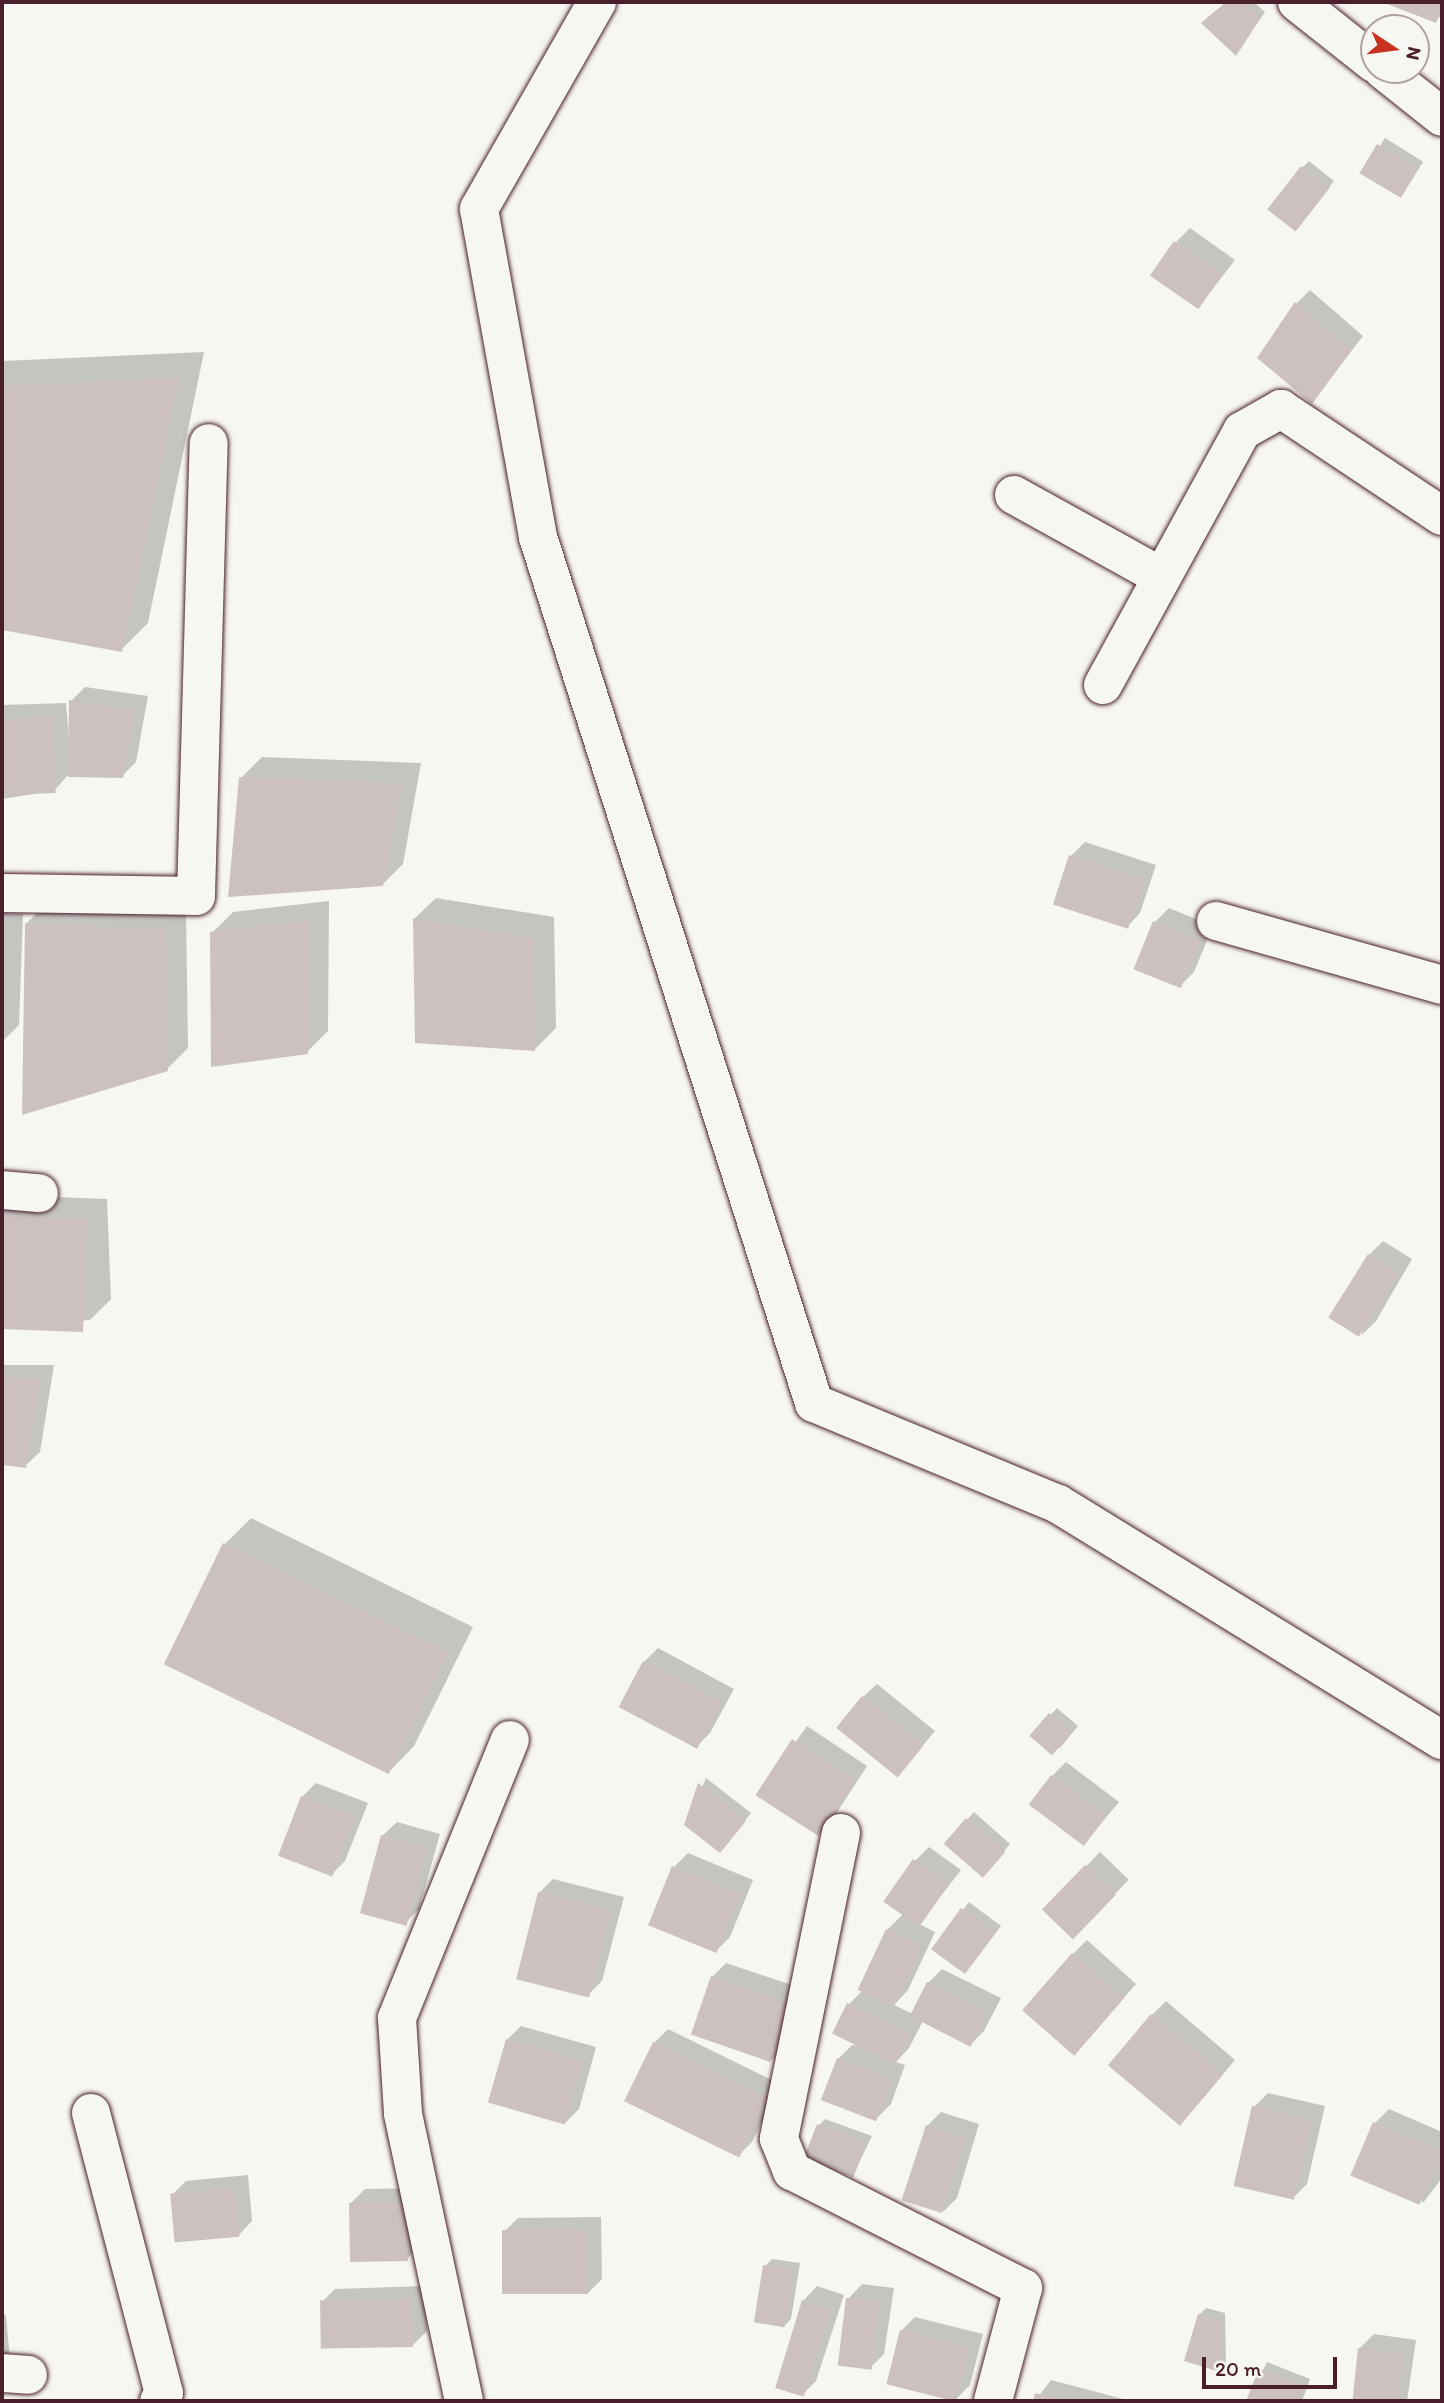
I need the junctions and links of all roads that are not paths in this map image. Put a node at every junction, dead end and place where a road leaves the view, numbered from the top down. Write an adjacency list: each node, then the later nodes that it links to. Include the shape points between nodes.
1 (597, 2): 17 (street, via 479,209 538,537 814,1403 1058,1504)
2 (1297, 2): 3 (street)
3 (1360, 52)
4 (1401, 84): 5 (street)
5 (1442, 117)
6 (209, 443): 11 (street, via 196,896)
7 (1014, 495): 9 (street)
8 (1442, 516): 9 (street, via 1281,410 1242,431)
9 (1162, 577): 10 (street)
10 (1103, 685)
11 (2, 892)
12 (1216, 921): 13 (street)
13 (1442, 985)
14 (2, 1190): 15 (street)
15 (39, 1193)
16 (510, 1740): 21 (street, via 397,2018 403,2113)
17 (1442, 1740)
18 (841, 1833): 22 (street, via 779,2139 792,2171 1023,2288)
19 (91, 2113): 20 (street, via 164,2393)
20 (159, 2401)
21 (464, 2401)
22 (993, 2401)

